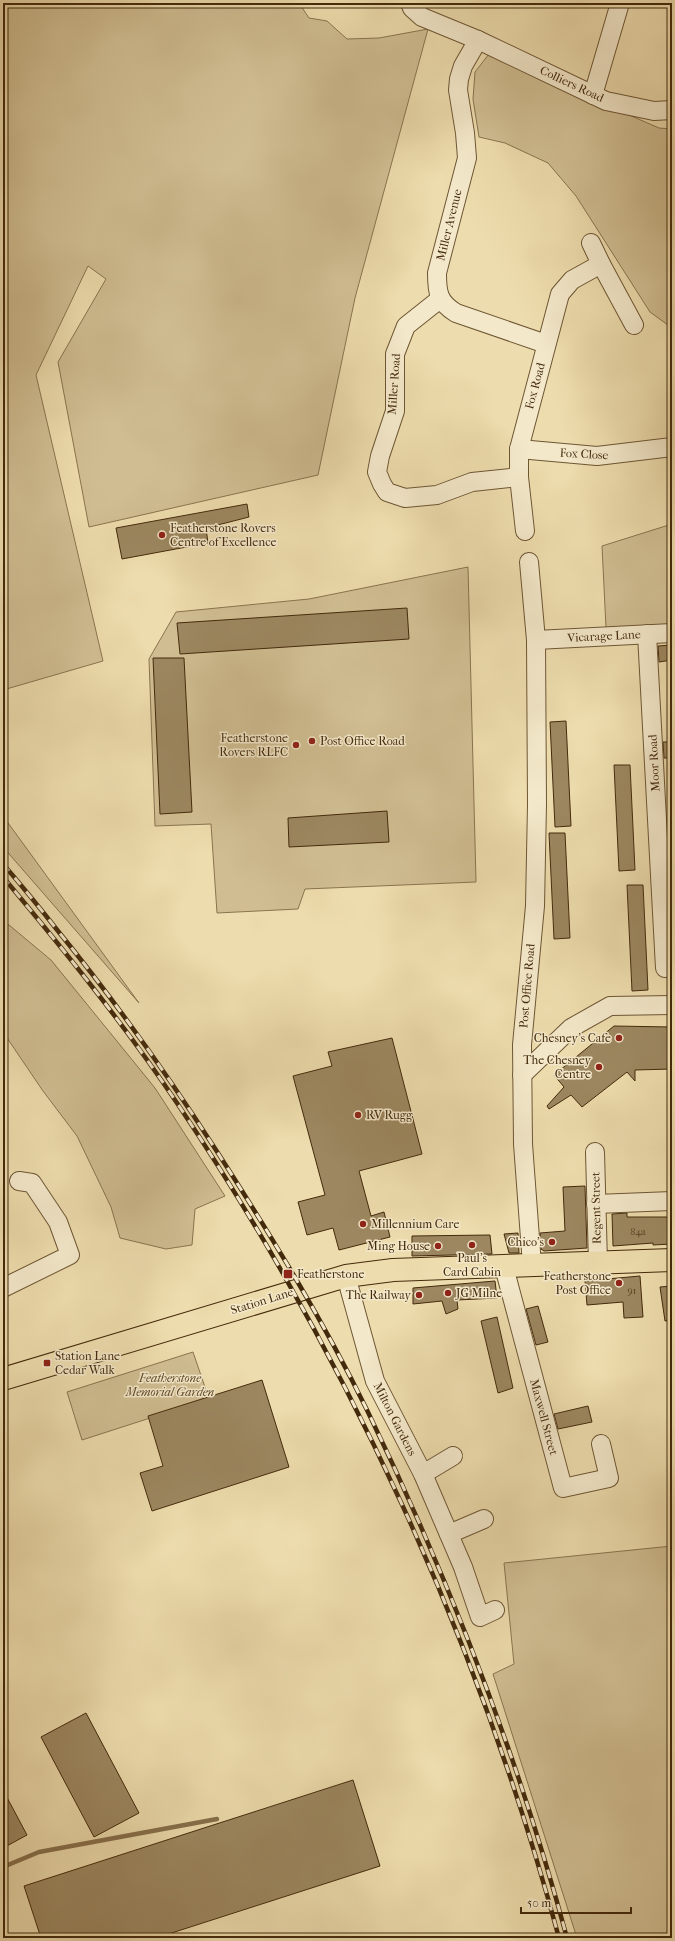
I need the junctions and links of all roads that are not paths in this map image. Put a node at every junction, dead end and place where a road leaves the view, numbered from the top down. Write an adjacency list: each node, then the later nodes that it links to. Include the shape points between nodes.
1 (410, 3): 3 (street, Colliers Road, via 422,17)
2 (620, 3): 4 (street)
3 (478, 40): 4 (street, Colliers Road); 8 (street, Miller Avenue, via 459,78 458,90 467,158 437,273)
4 (593, 94): 5 (street, Colliers Road, via 606,101 654,111)
5 (672, 110)
6 (591, 242): 7 (street)
7 (601, 264): 9 (street); 10 (street, Fox Road, via 572,280 560,294 556,316)
8 (440, 299): 10 (street, via 445,307 456,313); 13 (street, Miller Road, via 406,326 395,354 395,410 377,472 382,484 387,492 405,498 437,495 472,482)
9 (634, 325)
10 (546, 344): 12 (street, Fox Road)
11 (672, 447): 12 (street, Fox Close, via 597,456)
12 (519, 449): 13 (street, Fox Road)
13 (520, 477): 14 (street, Fox Road)
14 (525, 531)
15 (529, 562): 18 (street, Post Office Road)
16 (672, 633): 17 (street, Vicarage Lane)
17 (647, 634): 18 (street, Vicarage Lane); 19 (street, Moor Road)
18 (536, 640): 22 (street, Post Office Road, via 535,906 523,1030)
19 (668, 940): 20 (street, Moor Road)
20 (665, 968)
21 (672, 1005): 22 (street, via 610,1006 571,1028)
22 (522, 1075): 29 (street, Post Office Road, via 523,1144)
23 (595, 1152): 26 (street, Regent Street)
24 (19, 1181): 32 (street, via 32,1183 58,1222 70,1255)
25 (672, 1201): 26 (street)
26 (596, 1204): 28 (street, Regent Street)
27 (672, 1260): 28 (main road, Station Lane)
28 (598, 1263): 29 (main road, Station Lane)
29 (532, 1265): 30 (main road, Station Lane)
30 (504, 1267): 31 (main road, Station Lane, via 393,1270); 34 (street, Maxwell Street, via 563,1488 609,1478)
31 (346, 1276): 33 (main road, Station Lane); 36 (street, Milton Gardens, via 375,1381)
32 (3, 1288)
33 (3, 1379)
34 (601, 1444)
35 (453, 1456): 36 (street)
36 (423, 1474): 38 (street, Milton Gardens)
37 (484, 1519): 38 (street)
38 (449, 1534): 39 (street, Milton Gardens, via 480,1617)
39 (496, 1610)

